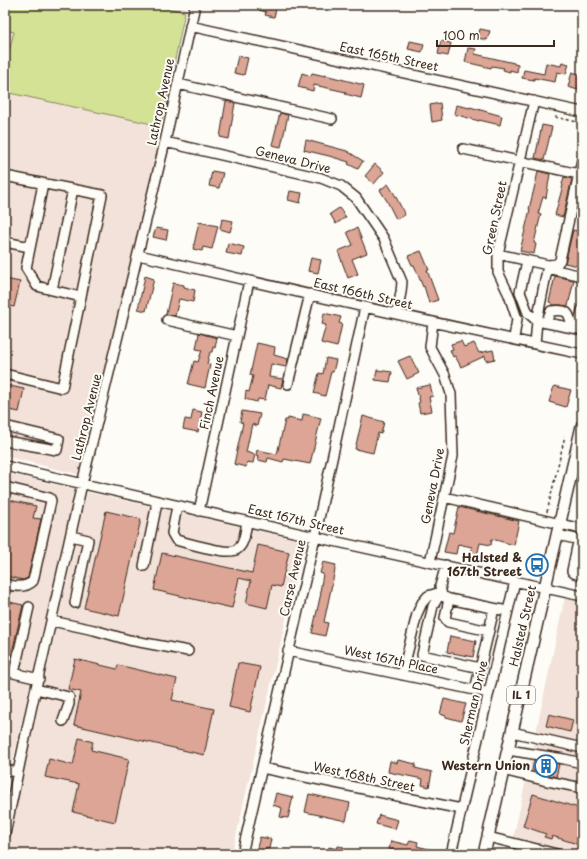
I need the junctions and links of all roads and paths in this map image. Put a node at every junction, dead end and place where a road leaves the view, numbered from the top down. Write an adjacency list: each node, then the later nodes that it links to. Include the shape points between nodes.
1 (195, 5): 2 (street, Lathrop Avenue)
2 (190, 26): 3 (street, Lathrop Avenue); 4 (street, East 165th Street)
3 (178, 84): 7 (street); 9 (street, Lathrop Avenue)
4 (534, 101): 5 (street, East 165th Street); 12 (street, Green Street)
5 (582, 112)
6 (555, 117): 8 (path)
7 (332, 119)
8 (582, 123)
9 (165, 142): 20 (street, Lathrop Avenue); 31 (street, Geneva Drive, via 321,178 341,186 356,198 384,239 402,282)
10 (463, 149): 12 (street)
11 (582, 160): 13 (street)
12 (520, 161): 13 (street); 19 (street, Green Street)
13 (579, 174): 22 (street, via 560,260)
14 (5, 176): 15 (street)
15 (43, 184): 16 (street); 18 (street)
16 (73, 189): 26 (street); 28 (street, via 102,195)
17 (5, 242): 18 (street)
18 (30, 247): 26 (street, via 26,268 36,286)
19 (498, 254): 21 (street); 37 (street, Green Street, via 498,272 517,319)
20 (138, 255): 25 (street, East 166th Street); 48 (street, Lathrop Avenue)
21 (527, 261): 22 (street); 33 (street, via 520,292 528,313)
22 (551, 266): 23 (street); 24 (street); 33 (street)
23 (582, 270)
24 (582, 276)
25 (249, 281): 27 (street, East 166th Street); 36 (street, Finch Avenue)
26 (52, 290): 28 (street)
27 (310, 294): 29 (street, East 166th Street); 41 (street)
28 (81, 297): 40 (street, via 62,388)
29 (365, 307): 31 (street, East 166th Street); 60 (street, Carse Avenue)
30 (582, 310): 35 (street, via 578,329)
31 (397, 314): 34 (street, East 166th Street)
32 (166, 320): 36 (street)
33 (542, 321): 35 (street); 35 (street, via 551,311 558,310 569,314); 38 (street)
34 (433, 322): 37 (street, East 166th Street); 50 (street, Geneva Drive, via 430,347 445,375 451,394 453,456)
35 (572, 327)
36 (237, 336): 53 (street, Finch Avenue)
37 (514, 338): 38 (street, East 166th Street)
38 (535, 344): 39 (street, East 166th Street)
39 (582, 354)
40 (5, 374)
41 (288, 384)
42 (5, 426): 45 (street, via 59,439 57,450)
43 (582, 426): 47 (main road, Halsted Street / IL 1)
44 (565, 436): 54 (path)
45 (5, 441)
46 (5, 466): 48 (street, East 167th Street)
47 (577, 469): 56 (main road, Halsted Street / IL 1)
48 (82, 484): 51 (street, East 167th Street); 59 (street, Lathrop Avenue)
49 (5, 487): 66 (street, via 50,498 51,501 33,581 29,585 15,587)
50 (444, 498): 56 (street); 61 (street, Geneva Drive)
51 (156, 501): 52 (street, East 167th Street); 63 (street)
52 (177, 506): 53 (street, East 167th Street); 55 (street, via 172,533 176,540 202,547 229,552 236,550 243,542)
53 (199, 511): 55 (street, East 167th Street)
54 (546, 516)
55 (247, 522): 60 (street, East 167th Street)
56 (560, 524): 57 (street); 58 (main road, Halsted Street / IL 1)
57 (582, 529)
58 (557, 535): 64 (street, via 576,539 578,542 572,571); 67 (main road, Halsted Street / IL 1)
59 (71, 536): 71 (street, via 88,540); 75 (street, Lathrop Avenue)
60 (315, 537): 61 (street, East 167th Street); 78 (street, Carse Avenue)
61 (430, 562): 62 (street, East 167th Street)
62 (446, 565): 65 (street, East 167th Street); 68 (street, via 440,586)
63 (144, 566)
64 (582, 576)
65 (515, 581): 67 (street, East 167th Street); 74 (street, Sherman Drive)
66 (5, 584)
67 (545, 587): 69 (street, East 167th Street); 87 (main road, Halsted Street / IL 1)
68 (441, 592): 70 (street, via 442,596); 79 (street, via 433,606 422,655); 81 (street, via 428,596 422,603)
69 (581, 593)
70 (449, 600): 73 (street); 76 (street, via 445,618 448,622)
71 (75, 603)
72 (29, 607): 80 (street)
73 (494, 609): 74 (street); 76 (street)
74 (507, 611): 85 (street, Sherman Drive)
75 (52, 621): 77 (street); 82 (street, Lathrop Avenue)
76 (489, 631): 79 (street)
77 (188, 651)
78 (288, 651): 81 (street, West 167th Place); 91 (street, Carse Avenue)
79 (480, 668): 84 (street)
80 (10, 672): 82 (street)
81 (402, 675): 84 (street, West 167th Place)
82 (38, 679): 83 (street, Lathrop Avenue)
83 (36, 689): 86 (street, via 69,698); 94 (street, Lathrop Avenue)
84 (475, 690): 85 (street, West 167th Place)
85 (488, 692): 96 (street, Sherman Drive)
86 (63, 721)
87 (512, 732): 88 (street); 89 (main road, Halsted Street / IL 1)
88 (582, 748)
89 (508, 750): 90 (street); 93 (main road, Halsted Street / IL 1)
90 (582, 763)
91 (262, 768): 96 (street, West 168th Street); 100 (street, Carse Avenue)
92 (5, 770): 94 (street)
93 (503, 770): 95 (street); 98 (main road, Halsted Street / IL 1)
94 (18, 772): 97 (street, Lathrop Avenue)
95 (582, 788)
96 (461, 809): 101 (street, Sherman Drive)
97 (5, 834)
98 (488, 837): 99 (street); 102 (main road, Halsted Street / IL 1)
99 (520, 850): 103 (street)
100 (242, 854)
101 (451, 854)
102 (484, 854)
103 (557, 854)

